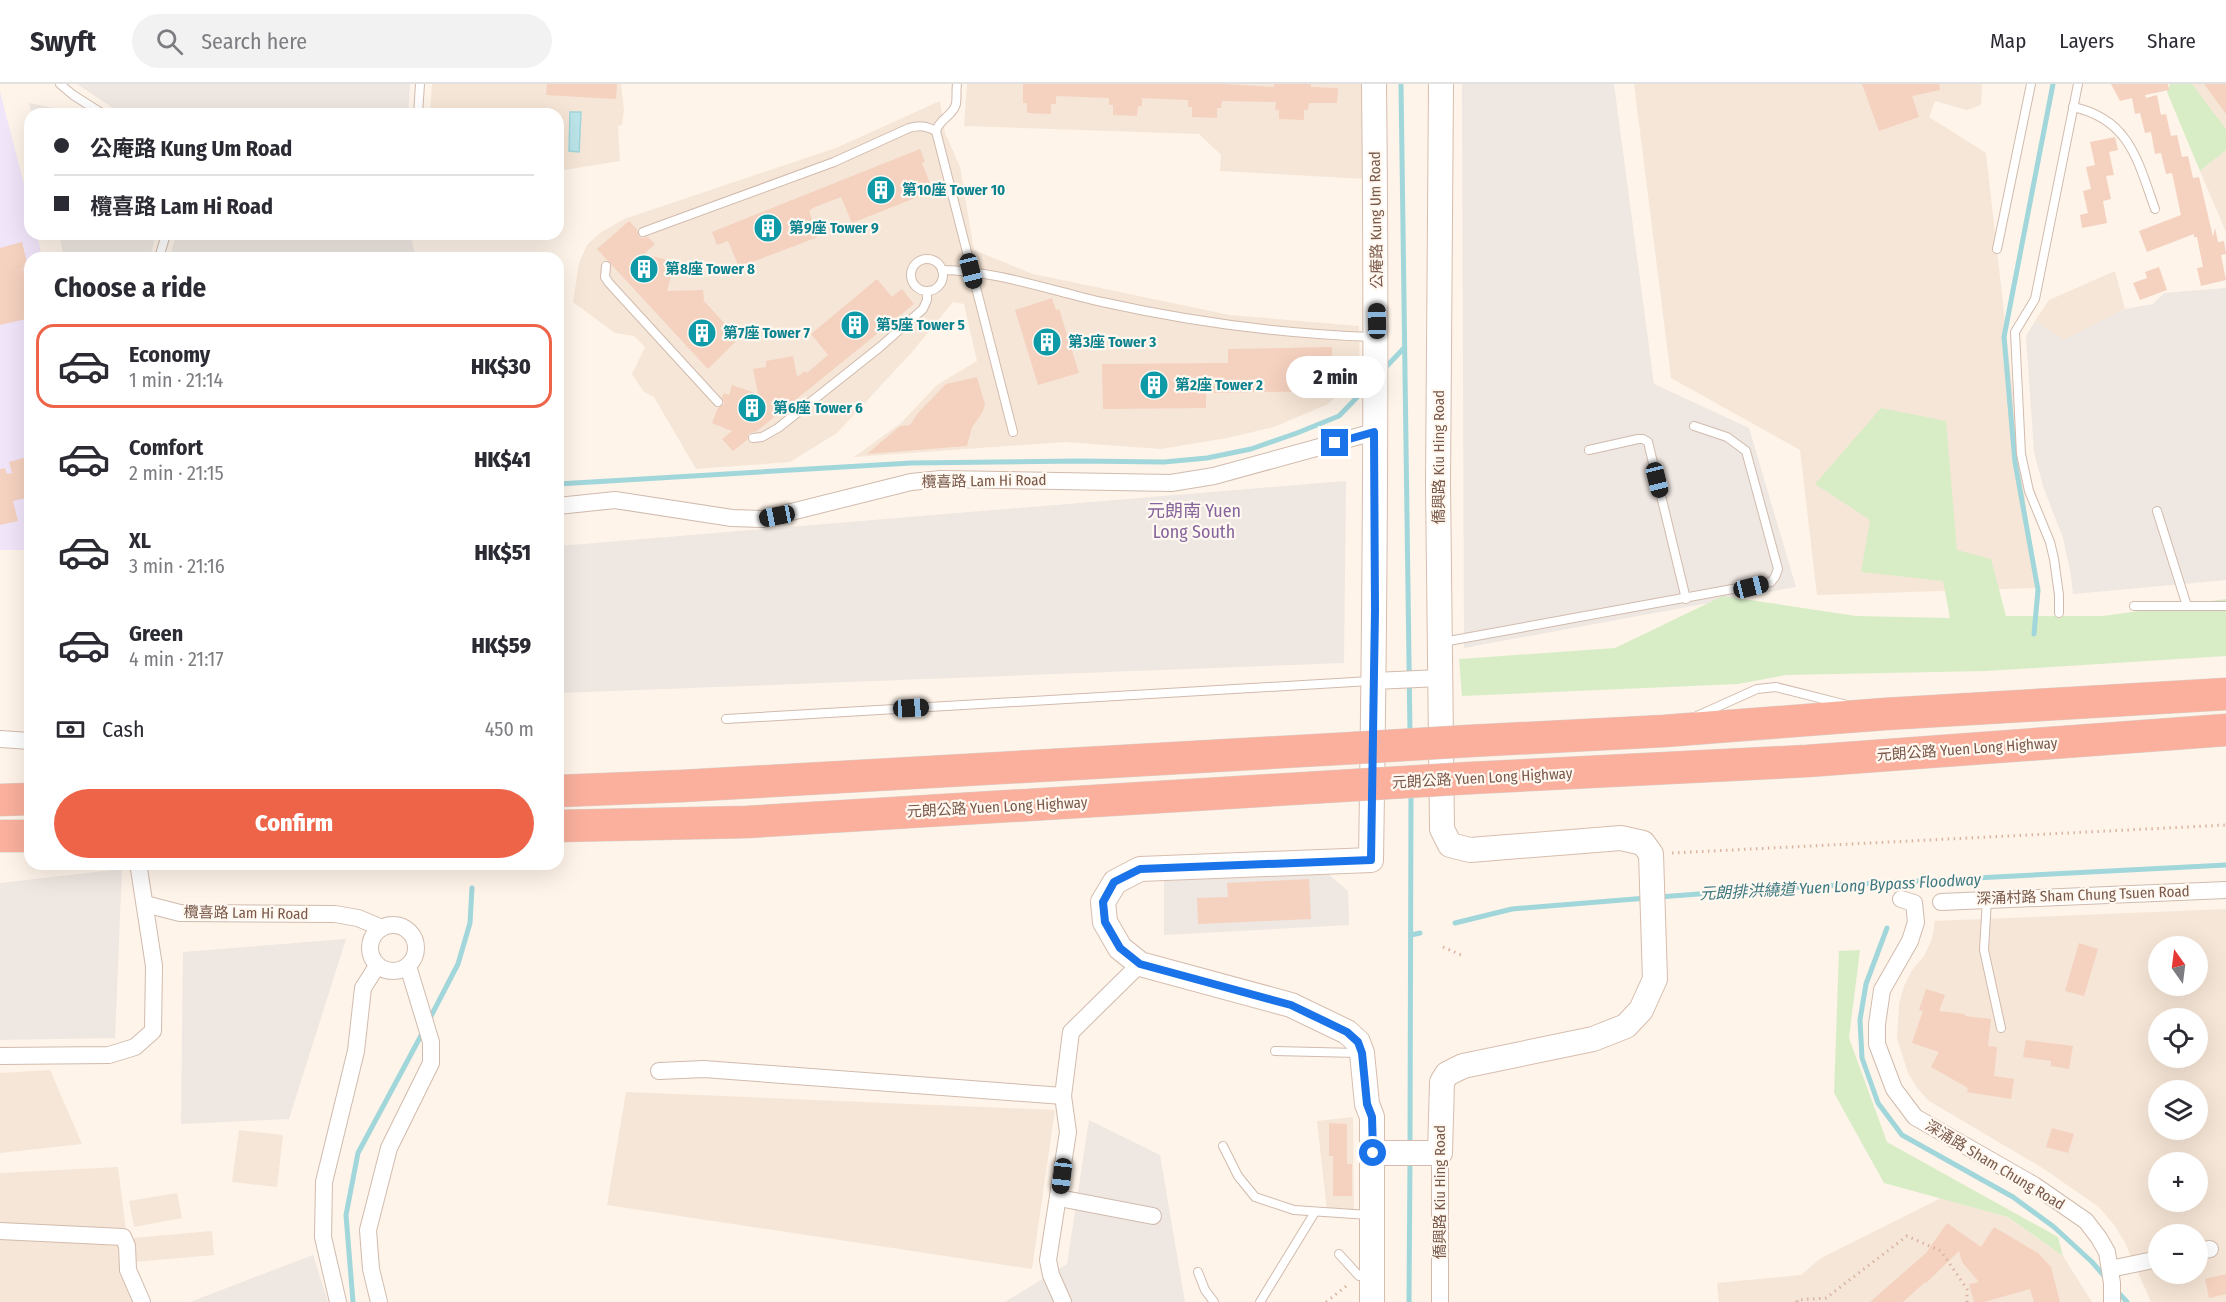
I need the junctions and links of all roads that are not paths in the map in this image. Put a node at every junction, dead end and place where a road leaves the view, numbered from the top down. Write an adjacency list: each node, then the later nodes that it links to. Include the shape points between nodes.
1 (60, 84): 9 (lane)
2 (420, 84): 10 (lane)
3 (957, 84): 11 (lane, via 956,104)
4 (1374, 84): 19 (street, 公庵路 Kung Um Road)
5 (1441, 84): 33 (street, 僑興路 Kiu Hing Road)
6 (2031, 84): 14 (lane)
7 (2078, 84): 8 (lane)
8 (2073, 106): 12 (lane, via 2100,115 2128,141); 32 (lane, via 2035,299 2015,332 2021,454 2030,491 2050,542)
9 (93, 108)
10 (418, 108)
11 (936, 131): 13 (lane, via 927,126 909,128 834,162); 17 (lane)
12 (2155, 209)
13 (643, 232)
14 (1997, 249)
15 (606, 266): 20 (lane, via 609,283)
16 (942, 270): 17 (lane); 18 (lane, via 940,284); 18 (lane, via 931,260 915,264 911,273 913,284)
17 (971, 271): 19 (lane, via 1190,320); 23 (lane)
18 (927, 291): 24 (lane, via 923,309 880,347 770,434)
19 (1377, 346): 21 (street, 公庵路 Kung Um Road)
20 (718, 402)
21 (1374, 422): 26 (street, 欖喜路 Lam Hi Road, via 1214,476 1171,483 941,479 911,482 763,519 615,500); 35 (street, 公庵路 Kung Um Road)
22 (1694, 426): 28 (lane, via 1727,437 1746,451 1778,569 1771,582)
23 (1013, 432)
24 (753, 438)
25 (1590, 450): 28 (lane, via 1638,439 1648,442)
26 (564, 505)
27 (2157, 511): 30 (lane)
28 (1686, 599): 33 (lane)
29 (2134, 606): 30 (lane)
30 (2187, 606): 31 (lane)
31 (2226, 606)
32 (2059, 613)
33 (1440, 643): 34 (street, 僑興路 Kiu Hing Road)
34 (1440, 678): 35 (street); 65 (street, 僑興路 Kiu Hing Road, via 1442,829 1450,845 1470,850 1621,838 1642,843 1651,854 1654,980 1641,1010 1626,1026 1593,1039 1463,1066 1447,1074 1442,1082)
35 (1374, 681): 37 (lane); 54 (street, 公庵路 Kung Um Road, via 1371,860 1140,869 1114,882 1103,902 1105,922 1120,948)
36 (2226, 694): 41 (highway, bridge, via 1664,731)
37 (726, 719)
38 (2226, 730): 44 (highway, 元朗公路 Yuen Long Highway, bridge, via 1807,760 747,822)
39 (0, 738): 40 (street)
40 (24, 740)
41 (564, 791)
42 (0, 800): 43 (highway)
43 (24, 800)
44 (564, 826)
45 (0, 836): 46 (highway)
46 (24, 836)
47 (139, 870): 52 (street)
48 (2226, 890): 50 (street, 深涌村路 Sham Chung Tsuen Road)
49 (1901, 899): 73 (street, 深涌路 Sham Chung Road, via 1914,903 1916,921 1910,941 1882,990 1877,1024 1877,1044 1894,1089 1915,1117 2034,1185 2086,1221)
50 (1987, 899): 51 (street, 深涌村路 Sham Chung Tsuen Road); 57 (lane, via 1984,950)
51 (1941, 902)
52 (145, 904): 53 (street, 欖喜路 Lam Hi Road, via 180,913 335,914); 60 (street, via 154,966 153,1031 135,1047 109,1055)
53 (382, 928): 55 (street, via 370,946); 56 (street, 欖喜路 Lam Hi Road, via 397,925 410,932 416,946)
54 (1140, 964): 59 (street, via 1291,1005 1347,1032 1358,1042); 62 (street, via 1071,1032)
55 (377, 966): 56 (street, via 389,972); 77 (street, via 363,987 356,1051 324,1182 323,1237)
56 (408, 966): 78 (street, via 431,1042 431,1063 389,1148 368,1230 370,1269)
57 (2001, 1028)
58 (1275, 1051): 59 (lane)
59 (1362, 1053): 64 (street)
60 (0, 1056)
61 (659, 1071): 62 (street, via 704,1069)
62 (1063, 1096): 66 (street, via 1068,1132)
63 (1223, 1146): 67 (lane, via 1238,1176 1255,1197 1294,1210)
64 (1373, 1153): 65 (street); 68 (street)
65 (1440, 1153): 83 (street, 僑興路 Kiu Hing Road)
66 (1059, 1198): 69 (street); 79 (street, via 1048,1266)
67 (1315, 1212): 68 (lane); 81 (lane)
68 (1372, 1214): 75 (street)
69 (1153, 1215)
70 (0, 1231): 76 (street, via 123,1237 128,1270)
71 (1339, 1254): 75 (lane)
72 (2148, 1259): 73 (street)
73 (2109, 1261): 84 (street, 深涌路 Sham Chung Road)
74 (1198, 1272): 80 (lane)
75 (1366, 1274): 82 (street)
76 (142, 1302)
77 (338, 1302)
78 (379, 1302)
79 (1063, 1302)
80 (1214, 1302)
81 (1260, 1302)
82 (1372, 1302)
83 (1440, 1302)
84 (2112, 1302)

